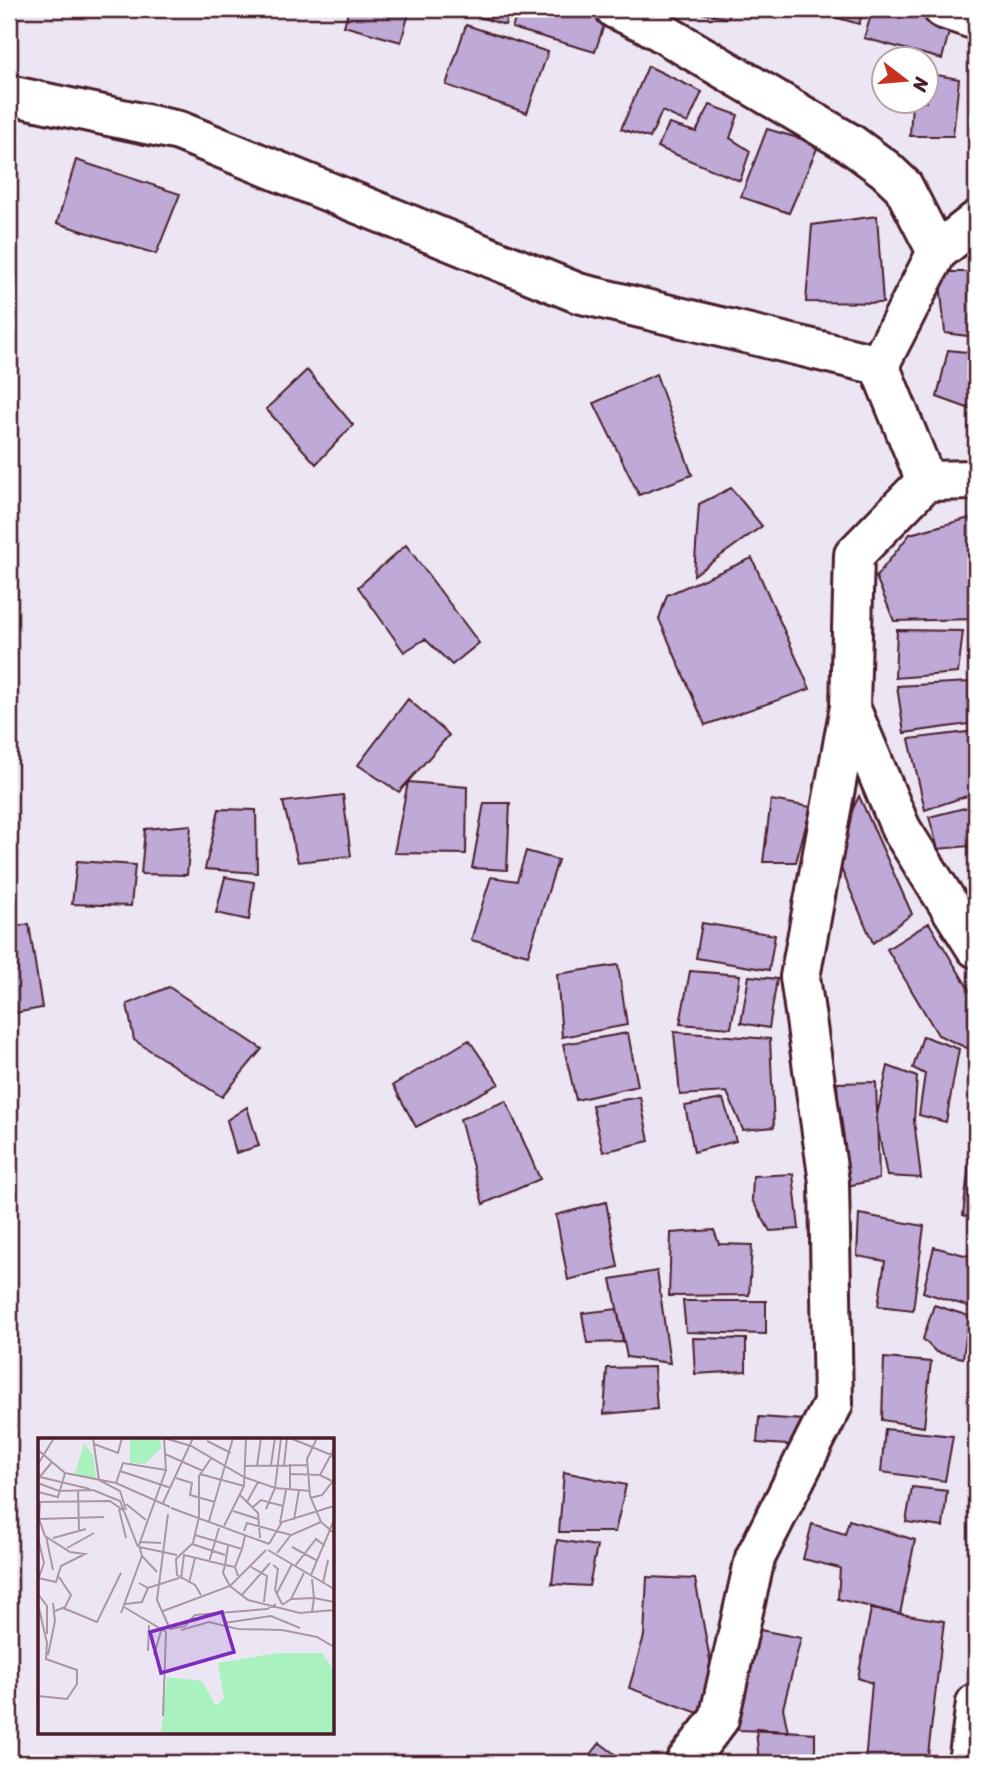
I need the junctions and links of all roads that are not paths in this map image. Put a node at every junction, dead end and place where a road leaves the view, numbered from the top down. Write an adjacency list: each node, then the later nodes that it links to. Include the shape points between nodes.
1 (615, 9): 6 (street, via 851,144 885,169 903,186)
2 (943, 9): 3 (street)
3 (976, 20)
4 (9, 95): 7 (street, via 179,131 578,293)
5 (976, 221): 6 (street)
6 (937, 252): 7 (street)
7 (879, 365): 9 (street)
8 (976, 480): 9 (street)
9 (926, 481): 10 (street, via 855,555)
10 (850, 707): 11 (street, via 901,829); 13 (street, via 800,976 829,1182 833,1404 755,1558)
11 (976, 948)
12 (976, 1703): 16 (street)
13 (719, 1719): 14 (street); 15 (street)
14 (685, 1763)
15 (720, 1763)
16 (968, 1763)

